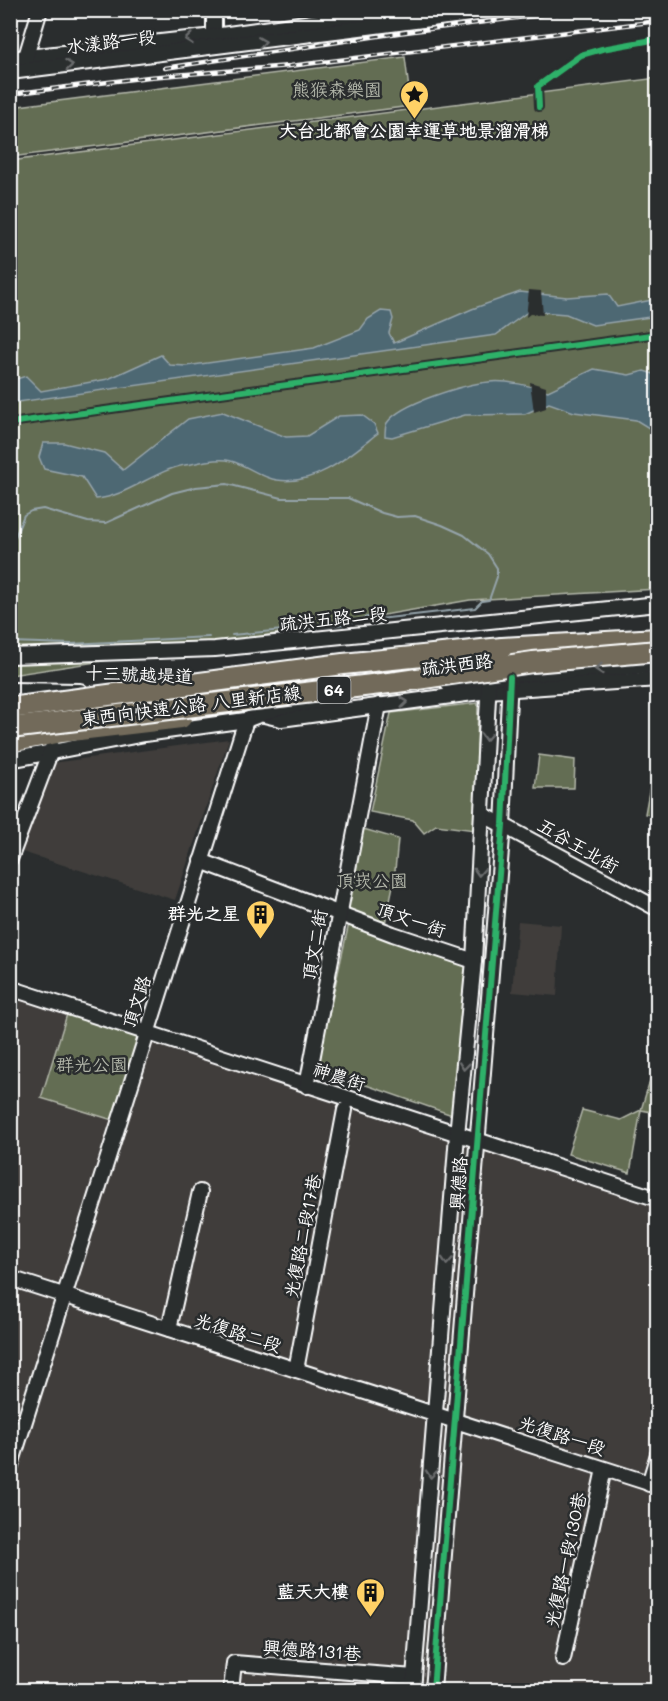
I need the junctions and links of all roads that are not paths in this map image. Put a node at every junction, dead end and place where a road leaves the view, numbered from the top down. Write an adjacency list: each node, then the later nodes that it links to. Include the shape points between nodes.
1 (40, 10): 9 (street)
2 (214, 10): 7 (street)
3 (414, 10): 5 (street, 水漾路一段)
4 (502, 10): 6 (street, 水漾路一段)
5 (368, 12): 6 (street); 7 (street, 水漾路一段)
6 (365, 28): 9 (street, 水漾路一段, one-way to 6)
7 (214, 36): 9 (street, 水漾路一段, one-way to 9)
8 (10, 59): 9 (street, 水漾路一段)
9 (20, 66)
10 (657, 604): 14 (street, 疏洪五路二段, via 215,649)
11 (657, 639): 12 (highway, 東西向快速公路 八里新店線 / 64)
12 (634, 642): 22 (highway, bridge, via 403,657); 24 (highway, 東西向快速公路 八里新店線 / 64)
13 (657, 651): 20 (highway, 東西向快速公路 八里新店線 / 64, bridge, via 533,662)
14 (10, 656)
15 (657, 665): 17 (street, 疏洪西路, one-way to 17)
16 (657, 679): 17 (street, 疏洪西路)
17 (509, 683): 18 (street, 疏洪西路); 33 (street, 興德路)
18 (488, 685): 21 (street, 疏洪西路, one-way to 18); 23 (street, 疏洪西路, via 280,707); 32 (street, 興德路, one-way to 32)
19 (10, 690): 23 (street, 十三號越堤道, via 221,695)
20 (318, 691): 26 (highway, 東西向快速公路 八里新店線 / 64, bridge); 29 (highway, bridge, via 181,718 62,732)
21 (379, 705): 23 (street, 疏洪西路, via 281,718); 37 (street, 頂文二街)
22 (10, 708)
23 (263, 715): 25 (street, 疏洪西路)
24 (10, 716)
25 (246, 720): 27 (street, 疏洪西路); 35 (street, 頂文路)
26 (10, 728)
27 (145, 734): 28 (street, 疏洪西路); 30 (street, 疏洪西路)
28 (55, 740): 29 (street, 疏洪西路); 30 (street)
29 (10, 743)
30 (50, 754): 31 (street, 疏洪西路); 34 (street)
31 (10, 760)
32 (482, 814): 33 (street, 五谷王北街); 38 (street, 興德路, one-way to 38)
33 (503, 825): 36 (street, 五谷王北街); 44 (street, 興德路)
34 (10, 859)
35 (201, 861): 37 (street, 頂文一街); 40 (street, 頂文路)
36 (657, 909)
37 (339, 913): 38 (street, 頂文一街); 41 (street, 頂文二街)
38 (474, 961): 43 (street, 興德路, one-way to 43)
39 (10, 988): 40 (street, 神農街)
40 (146, 1034): 41 (street, 神農街); 48 (street, 頂文路)
41 (307, 1086): 43 (street, 神農街)
42 (345, 1110): 50 (street, 光復路二段17巷)
43 (457, 1135): 44 (street, 神農街); 51 (street, 興德路, one-way to 51)
44 (477, 1142): 46 (street, 神農街); 52 (street, 興德路)
45 (200, 1192): 49 (street)
46 (657, 1199)
47 (10, 1278): 48 (street, 光復路二段)
48 (64, 1295): 49 (street, 光復路二段); 54 (street, 頂文路)
49 (169, 1329): 50 (street, 光復路二段)
50 (296, 1370): 51 (street, 光復路二段)
51 (436, 1415): 52 (street, 光復路二段); 58 (street, 興德路, one-way to 58)
52 (456, 1420): 55 (street, 光復路一段); 60 (street, 興德路)
53 (657, 1454): 56 (street)
54 (10, 1468)
55 (604, 1469): 56 (street, 光復路一段); 57 (street, 光復路一段130巷)
56 (653, 1485)
57 (563, 1659)
58 (414, 1684): 59 (street, 興德路131巷, via 234,1663)
59 (231, 1690)
60 (433, 1690)

